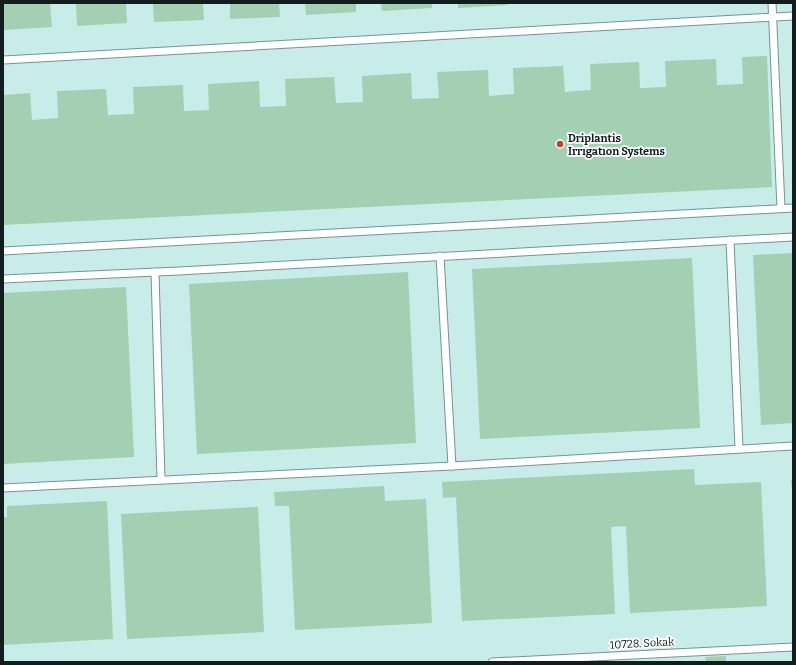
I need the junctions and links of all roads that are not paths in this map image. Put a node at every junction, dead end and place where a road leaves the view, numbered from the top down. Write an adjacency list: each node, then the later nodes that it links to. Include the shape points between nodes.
1 (772, 3): 3 (lane)
2 (793, 16): 3 (lane)
3 (773, 17): 4 (lane); 5 (lane)
4 (3, 60)
5 (781, 208): 6 (lane); 9 (lane)
6 (793, 208)
7 (793, 236): 8 (lane)
8 (730, 240): 10 (lane); 14 (lane)
9 (3, 251)
10 (440, 256): 11 (lane); 15 (lane)
11 (155, 272): 12 (lane); 16 (lane)
12 (3, 279)
13 (793, 446): 14 (lane)
14 (739, 448): 15 (lane)
15 (452, 466): 16 (lane)
16 (161, 480): 17 (lane)
17 (3, 488)
18 (793, 647): 19 (lane, 10728. Sokak)
19 (492, 662)

